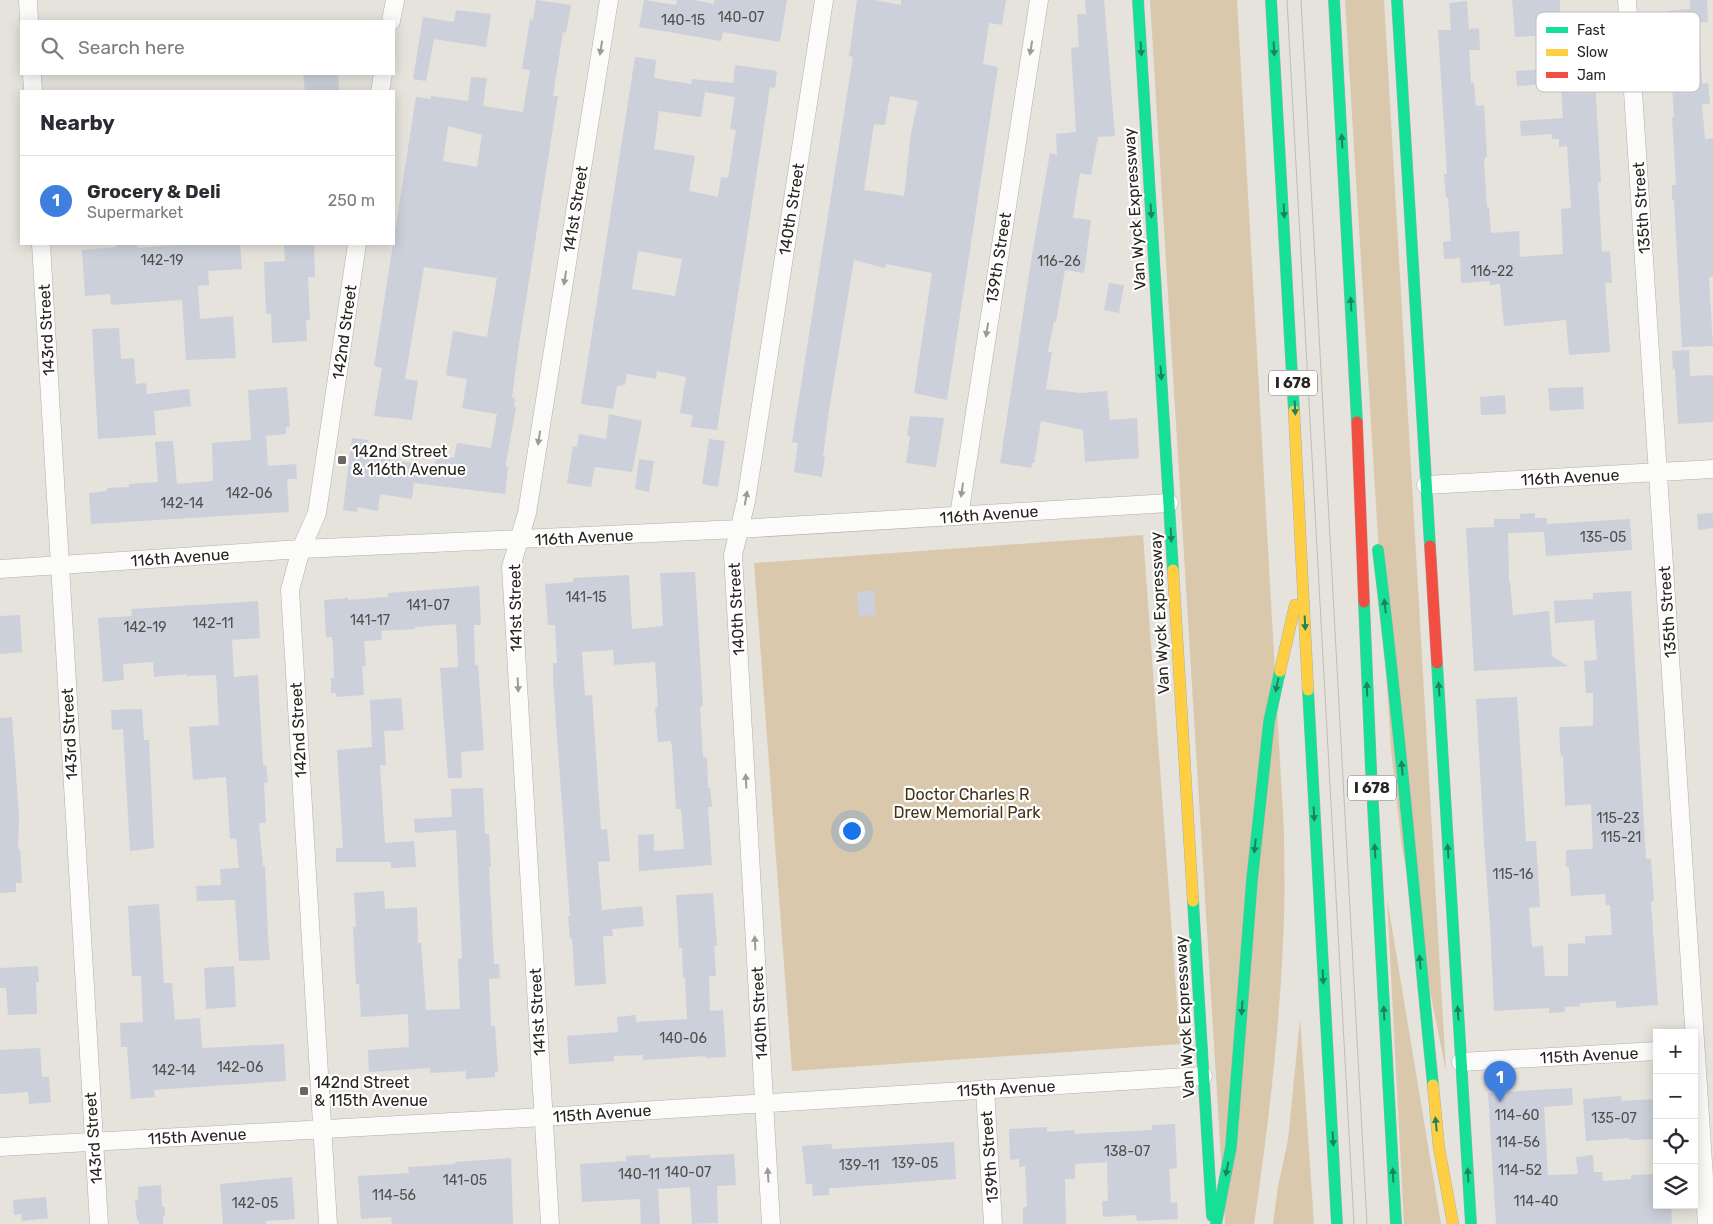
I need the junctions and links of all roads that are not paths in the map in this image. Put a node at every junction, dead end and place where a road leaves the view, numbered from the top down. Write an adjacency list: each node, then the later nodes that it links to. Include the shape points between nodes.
1 (28, 0): 10 (street)
2 (394, 0): 11 (street)
3 (609, 0): 28 (street, 141st Street, one-way to 28, via 527,513)
4 (824, 0): 26 (street, 140th Street, one-way to 4, via 746,501)
5 (1039, 0): 25 (street, 139th Street, one-way to 25)
6 (1138, 0): 24 (main road, Van Wyck Expressway, one-way to 24)
7 (1271, 0): 32 (main road, I 678, one-way to 32)
8 (1334, 0): 19 (main road, I 678, one-way to 8)
9 (1397, 0): 22 (main road)
10 (29, 20)
11 (391, 20)
12 (32, 75): 14 (street)
13 (383, 75): 15 (street)
14 (33, 90)
15 (380, 90)
16 (1633, 92): 21 (street, 135th Street)
17 (41, 245): 30 (street, 143rd Street)
18 (357, 245): 29 (street, 142nd Street, via 317,513)
19 (1354, 352): 23 (main road); 51 (main road, I 678, one-way to 19, via 1371,769)
20 (1713, 469): 21 (street, 116th Avenue)
21 (1658, 472): 22 (street, 116th Avenue); 33 (street, 135th Street)
22 (1426, 485): 35 (main road, one-way to 22)
23 (1371, 490)
24 (1169, 503): 25 (street, 116th Avenue); 36 (main road, Van Wyck Expressway, one-way to 36)
25 (959, 516): 26 (street, 116th Avenue)
26 (739, 528): 28 (street, 116th Avenue); 38 (street, 140th Street, one-way to 26, via 733,555)
27 (1377, 539): 52 (main road, one-way to 27, via 1439,1148 1395,687)
28 (519, 540): 29 (street, 116th Avenue); 39 (street, 141st Street, one-way to 39, via 511,567)
29 (301, 550): 30 (street, 116th Avenue); 40 (street, 142nd Street, via 290,590)
30 (59, 565): 31 (street, 116th Avenue); 41 (street, 143rd Street)
31 (0, 569)
32 (1303, 569): 49 (main road, one-way to 49, via 1269,722 1252,880 1231,1147); 50 (main road, I 678, one-way to 50)
33 (1701, 1049): 54 (street, 135th Street)
34 (1653, 1051): 35 (street, 115th Avenue)
35 (1461, 1062): 53 (main road, one-way to 35)
36 (1204, 1076): 37 (street, 115th Avenue); 48 (main road, Van Wyck Expressway)
37 (984, 1089): 38 (street, 115th Avenue); 47 (street, 139th Street)
38 (764, 1103): 39 (street, 115th Avenue); 46 (street, 140th Street, one-way to 38)
39 (543, 1117): 40 (street, 115th Avenue); 45 (street, 141st Street)
40 (322, 1129): 41 (street, 115th Avenue); 44 (street, 142nd Street)
41 (94, 1142): 42 (street, 115th Avenue); 43 (street, 143rd Street)
42 (0, 1147)
43 (99, 1224)
44 (328, 1224)
45 (550, 1224)
46 (771, 1224)
47 (993, 1224)
48 (1212, 1224)
49 (1216, 1224)
50 (1337, 1224)
51 (1396, 1224)
52 (1453, 1224)
53 (1471, 1224)
54 (1707, 1224)

